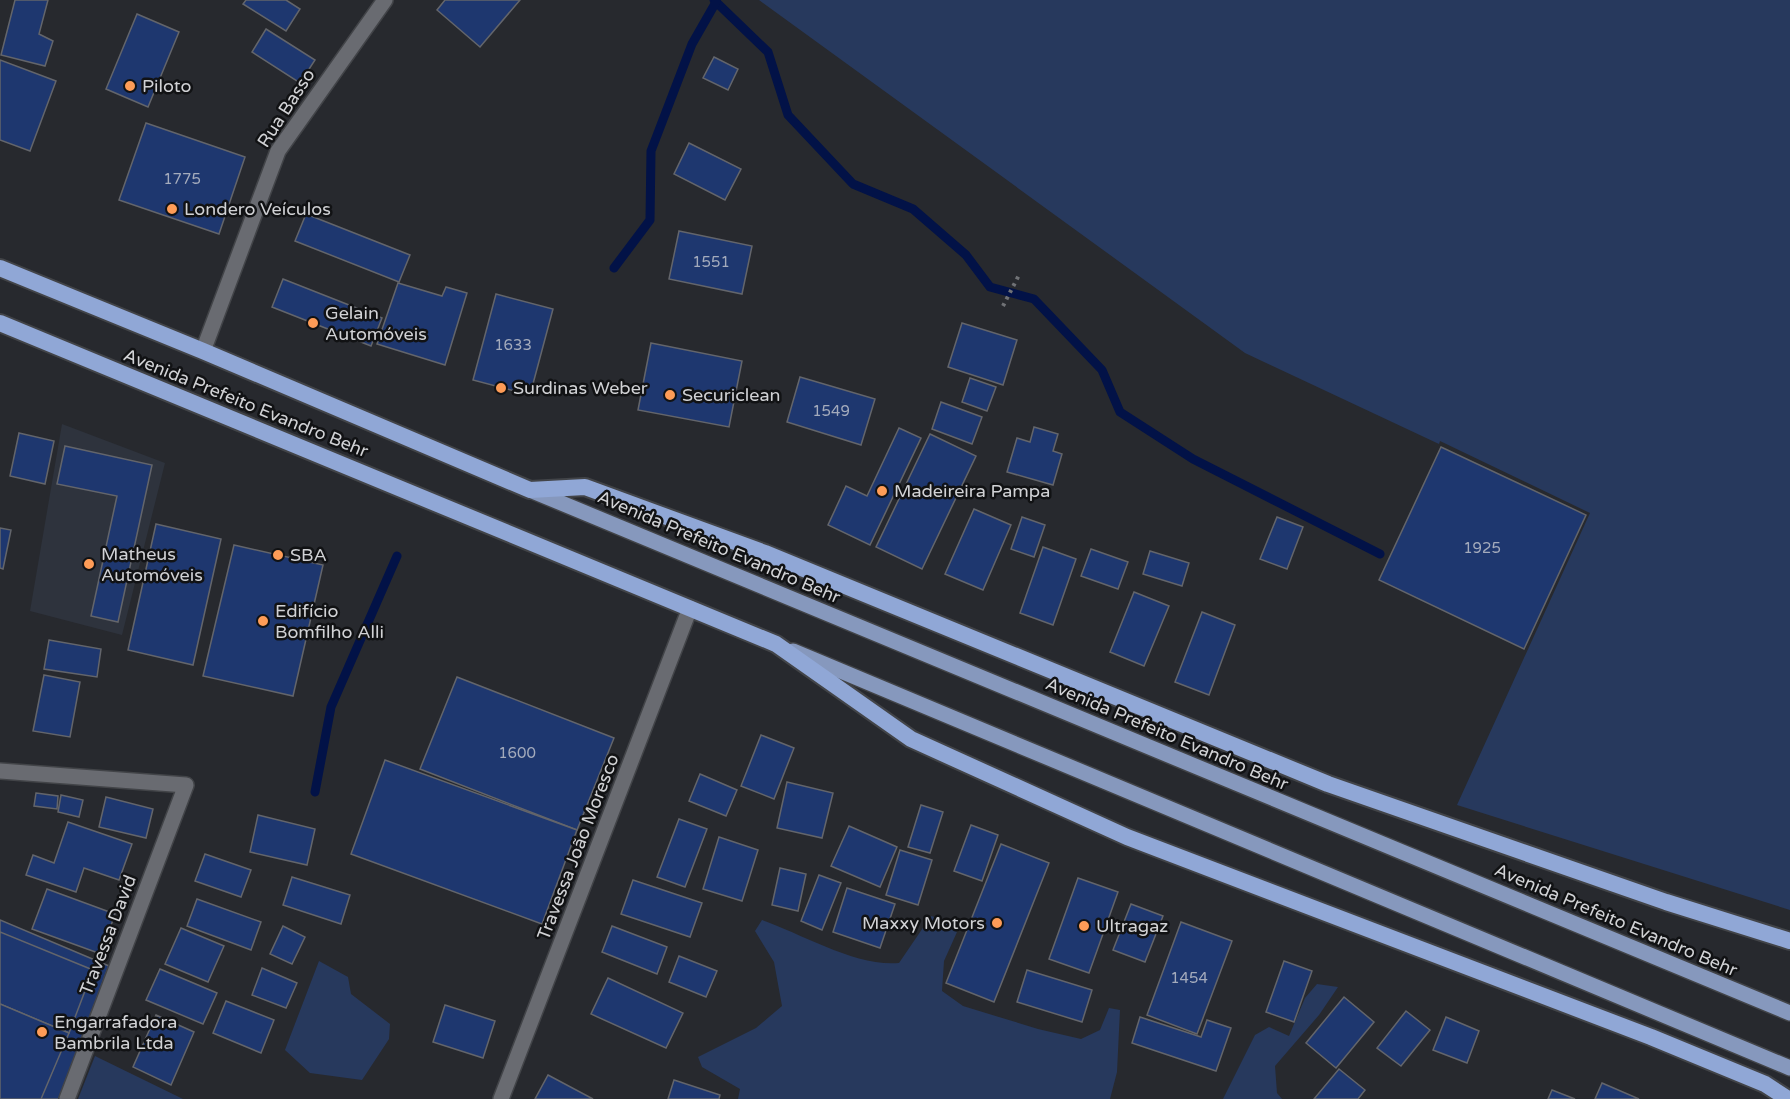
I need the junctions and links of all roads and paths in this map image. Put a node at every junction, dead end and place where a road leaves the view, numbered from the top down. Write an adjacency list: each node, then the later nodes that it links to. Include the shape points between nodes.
1 (385, 0): 6 (street, Rua Basso, via 278,151)
2 (0, 268): 6 (highway, Avenida Prefeito Evandro Behr)
3 (1019, 275): 4 (path)
4 (1003, 306)
5 (0, 323): 8 (highway, Avenida Prefeito Evandro Behr)
6 (203, 351): 7 (highway, Avenida Prefeito Evandro Behr)
7 (530, 490): 11 (highway, Avenida Prefeito Evandro Behr, via 585,487 776,557 1328,784); 12 (main road, Avenida Prefeito Evandro Behr)
8 (690, 608): 9 (highway, Avenida Prefeito Evandro Behr); 15 (street, Travessa João Moresco)
9 (776, 644): 13 (main road, Avenida Prefeito Evandro Behr); 16 (highway, Avenida Prefeito Evandro Behr, via 911,739 1127,837 1651,1037 1765,1083)
10 (0, 771): 14 (street, Travessa David, via 186,785)
11 (1790, 941)
12 (1790, 1013)
13 (1790, 1068)
14 (67, 1099)
15 (501, 1099)
16 (1788, 1099)

